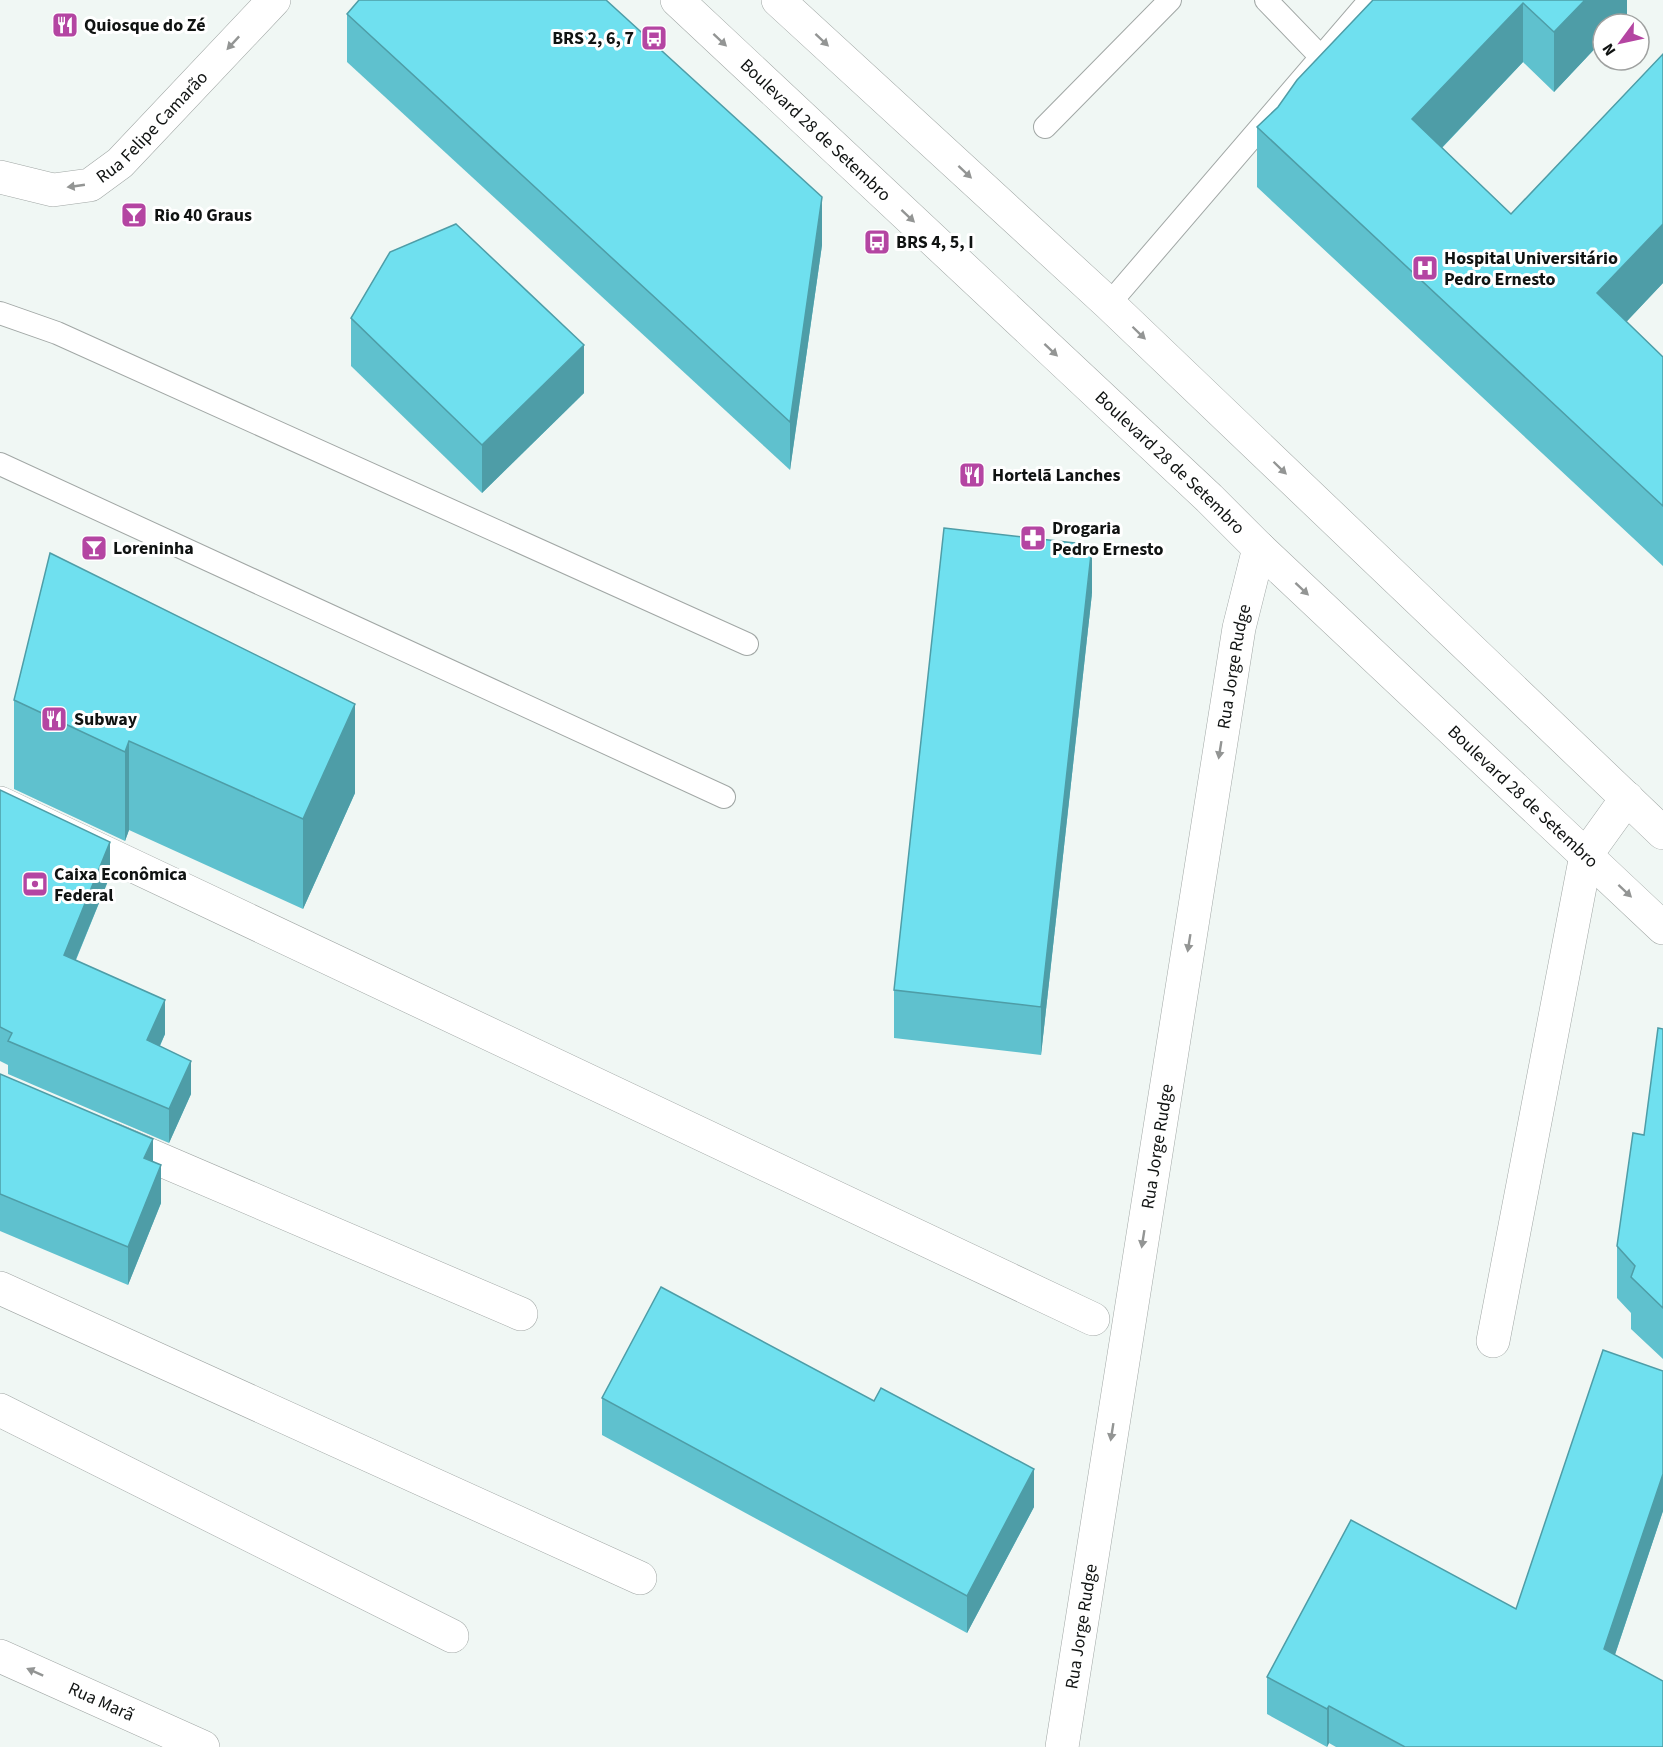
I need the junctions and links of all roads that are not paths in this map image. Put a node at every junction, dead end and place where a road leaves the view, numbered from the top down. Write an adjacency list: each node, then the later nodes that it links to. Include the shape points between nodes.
1 (274, 0): 9 (street, Rua Felipe Camarão, one-way to 9, via 120,163 90,184 53,190)
2 (677, 0): 13 (street, Boulevard 28 de Setembro, one-way to 13)
3 (778, 0): 10 (street, one-way to 10)
4 (1170, 0): 8 (lane)
5 (1266, 0): 7 (lane)
6 (1370, 0): 7 (lane)
7 (1320, 56): 10 (lane)
8 (1045, 127)
9 (0, 177)
10 (1109, 304): 16 (street, one-way to 16)
11 (0, 313): 14 (lane, via 57,333)
12 (0, 464): 15 (lane)
13 (1259, 549): 19 (street, Boulevard 28 de Setembro, one-way to 19); 31 (street, Rua Jorge Rudge, one-way to 31, via 1237,640)
14 (747, 644)
15 (724, 797)
16 (1627, 798): 18 (street); 19 (street)
17 (0, 804): 24 (street)
18 (1663, 833)
19 (1586, 855): 20 (street, Boulevard 28 de Setembro, one-way to 20); 25 (street)
20 (1663, 928)
21 (87, 1128): 23 (street)
22 (0, 1288): 27 (street)
23 (520, 1314)
24 (1094, 1319)
25 (1493, 1341)
26 (0, 1410): 28 (street)
27 (640, 1578)
28 (452, 1636)
29 (0, 1656): 30 (street, Rua Marã, one-way to 29)
30 (204, 1747)
31 (1062, 1747)

